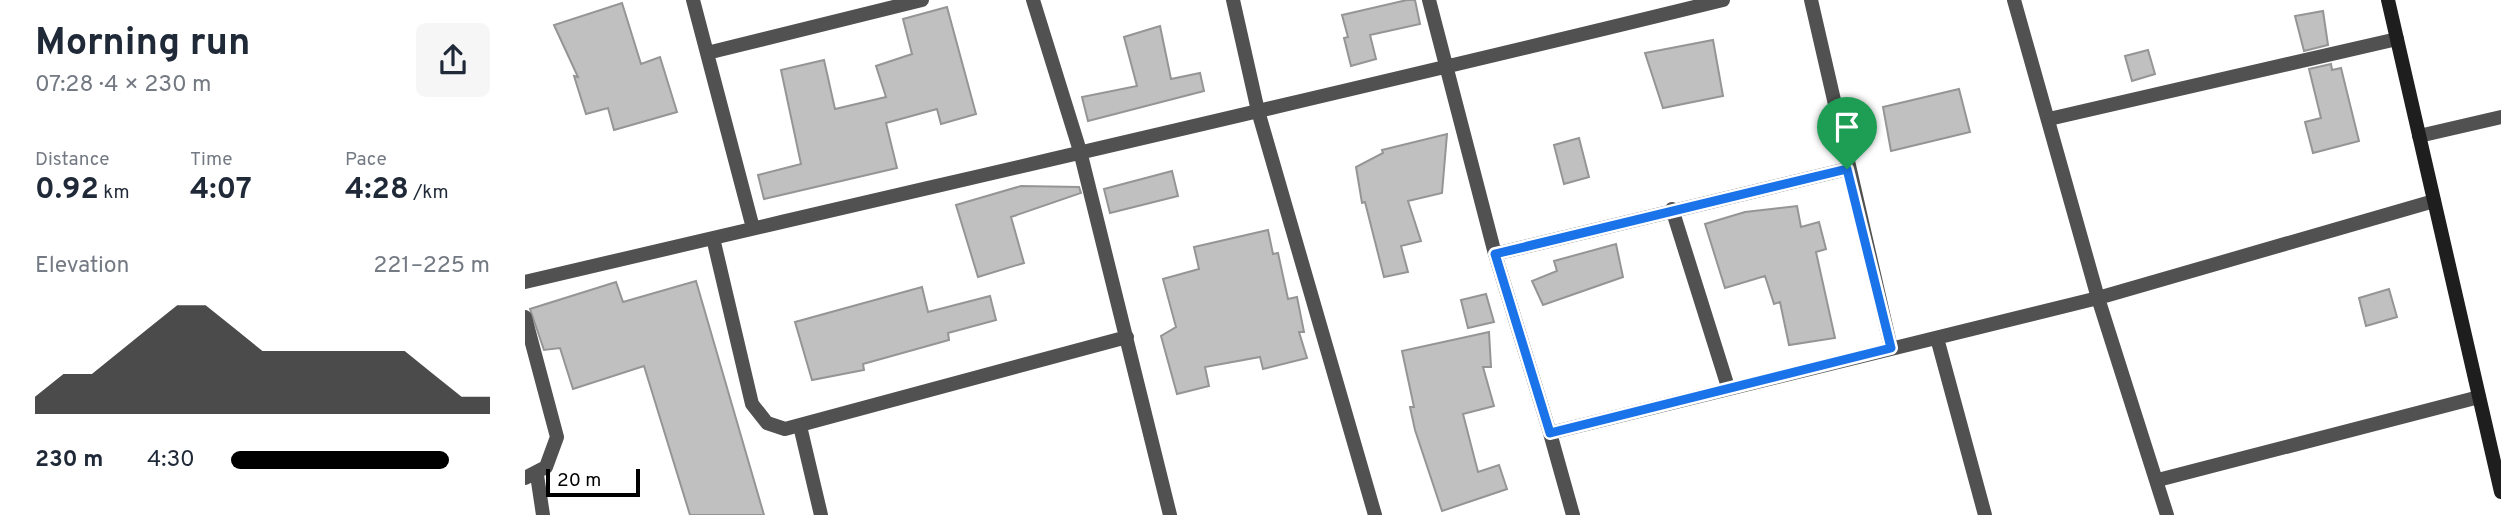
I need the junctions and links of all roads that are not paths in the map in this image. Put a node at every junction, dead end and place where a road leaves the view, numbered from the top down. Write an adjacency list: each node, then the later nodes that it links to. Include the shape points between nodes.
1 (693, 0): 11 (street)
2 (922, 0): 11 (street)
3 (1033, 0): 17 (street)
4 (1233, 0): 13 (street)
5 (1429, 0): 12 (street)
6 (1723, 0): 12 (street)
7 (1811, 0): 18 (street)
8 (2014, 0): 15 (street)
9 (2388, 0): 10 (street)
10 (2397, 39): 15 (street); 16 (street)
11 (707, 52): 21 (street)
12 (1445, 69): 13 (street); 23 (street)
13 (1258, 111): 17 (street); 40 (street)
14 (2501, 117): 16 (street)
15 (2049, 119): 25 (street)
16 (2419, 136): 19 (street)
17 (1080, 151): 21 (street); 27 (street)
18 (1847, 169): 20 (street); 29 (street)
19 (2434, 201): 25 (street); 31 (street)
20 (1672, 209): 23 (street); 30 (street)
21 (753, 228): 22 (street)
22 (713, 238): 24 (street); 32 (street, via 752,404 767,423 785,429)
23 (1495, 254): 33 (street)
24 (525, 282)
25 (2098, 298): 28 (street); 35 (street)
26 (525, 317): 34 (street, via 557,437 546,467)
27 (1127, 338): 32 (street); 39 (street)
28 (1937, 338): 29 (street); 42 (street)
29 (1891, 348): 30 (street)
30 (1728, 387): 33 (street)
31 (2479, 397): 35 (street); 36 (street)
32 (800, 426): 38 (street)
33 (1550, 433): 41 (street)
34 (531, 476): 37 (street)
35 (2158, 480): 43 (street)
36 (2501, 492)
37 (543, 515)
38 (821, 515)
39 (1170, 515)
40 (1375, 515)
41 (1573, 515)
42 (1985, 515)
43 (2167, 515)

